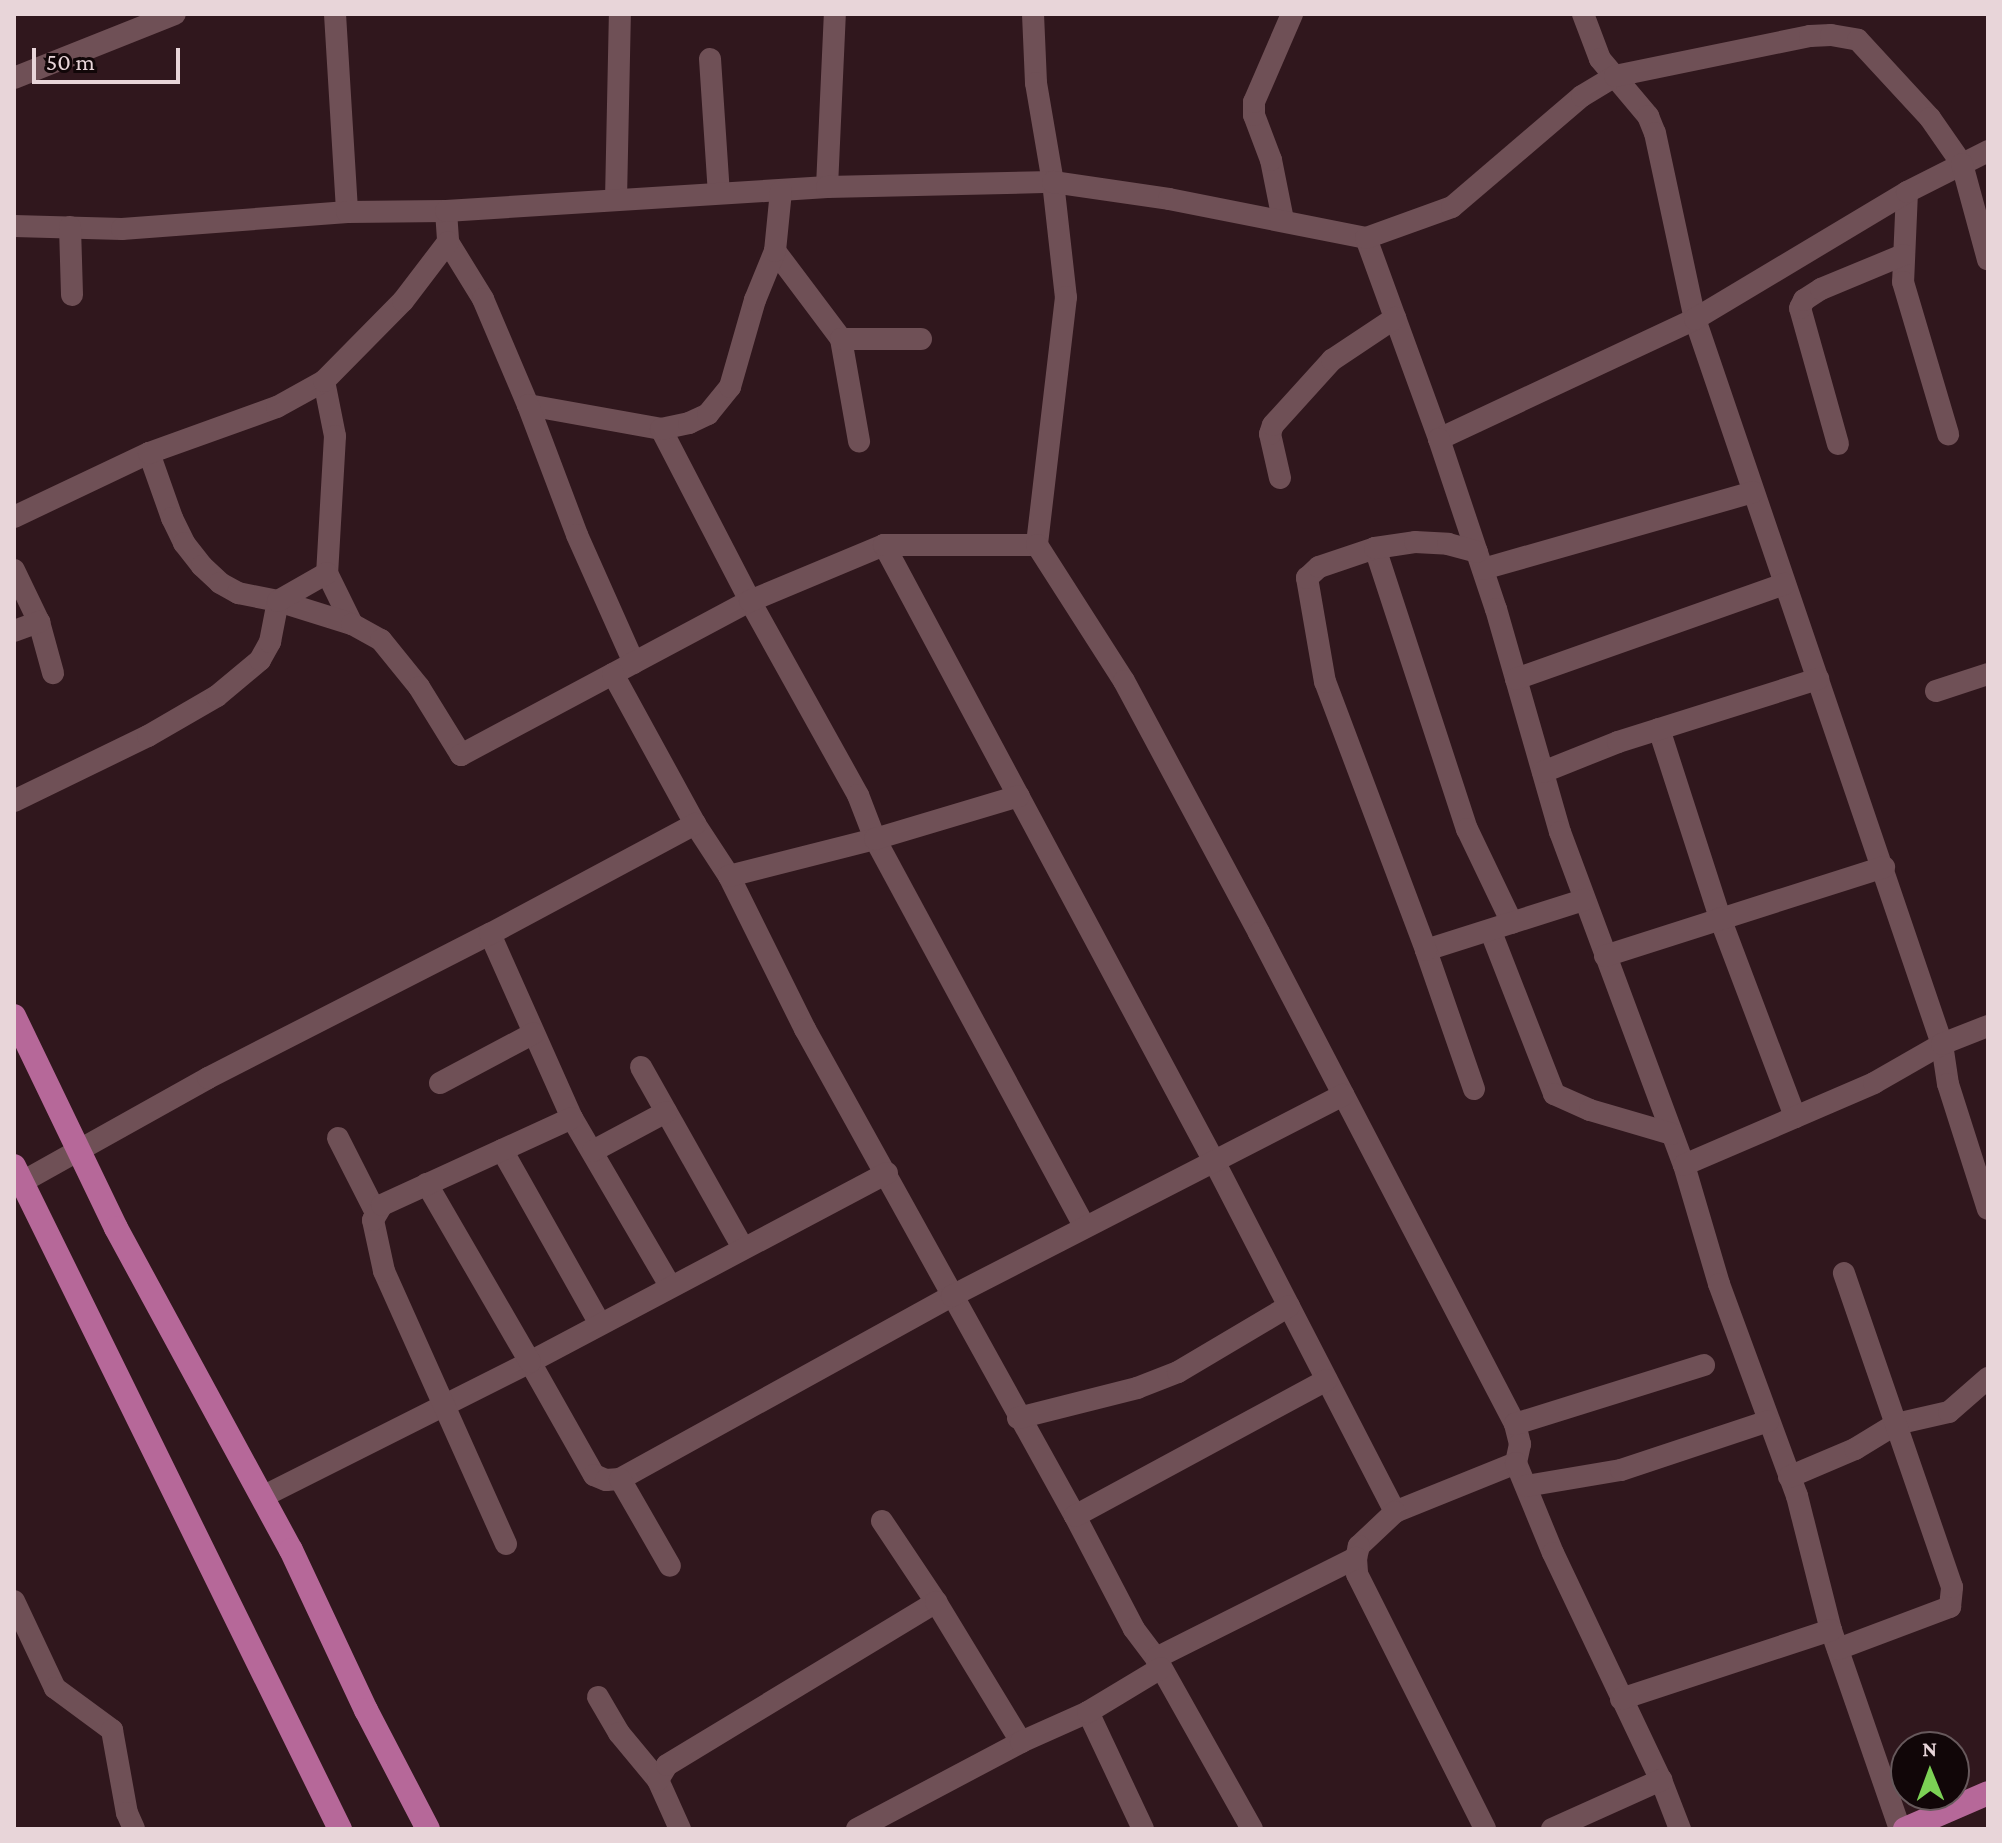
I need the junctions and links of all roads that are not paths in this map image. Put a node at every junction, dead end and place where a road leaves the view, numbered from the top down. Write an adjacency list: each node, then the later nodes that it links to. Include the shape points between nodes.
1 (175, 14): 10 (street)
2 (335, 14): 20 (street)
3 (620, 14): 18 (street)
4 (835, 14): 14 (street)
5 (1033, 14): 13 (street, via 1036,83)
6 (1292, 14): 21 (street, via 1254,102)
7 (1583, 14): 9 (street, via 1600,59)
8 (710, 59): 17 (street)
9 (1615, 76): 12 (street, via 1810,36 1858,40 1916,99); 24 (street, via 1582,96 1452,207); 31 (street, via 1648,116 1655,133)
10 (14, 78)
11 (1988, 151): 12 (street)
12 (1962, 164): 16 (street); 28 (street)
13 (1053, 182): 14 (street); 21 (street); 46 (street, via 1066,297)
14 (827, 187): 15 (street)
15 (781, 191): 17 (street); 26 (street)
16 (1907, 192): 27 (street); 31 (street)
17 (719, 193): 18 (street)
18 (616, 200): 19 (street)
19 (446, 211): 20 (street); 25 (street)
20 (347, 212): 23 (street, via 122,229)
21 (1283, 220): 24 (street)
22 (14, 226): 23 (street)
23 (70, 227): 29 (street)
24 (1366, 238): 30 (street)
25 (448, 242): 34 (street, via 403,301); 35 (street, via 483,299)
26 (775, 251): 32 (street); 36 (street, via 730,387 708,414)
27 (1903, 255): 37 (street, via 1903,282); 40 (street, via 1821,289 1800,308)
28 (1988, 260)
29 (72, 295)
30 (1395, 318): 38 (street); 42 (street, via 1332,360 1273,425 1270,434)
31 (1695, 319): 38 (street); 43 (street)
32 (841, 339): 33 (street); 39 (street)
33 (921, 339)
34 (324, 381): 41 (street, via 234,426); 50 (street, via 335,436)
35 (528, 405): 36 (street); 57 (street, via 577,535)
36 (661, 429): 53 (street)
37 (1948, 434)
38 (1439, 439): 48 (street)
39 (859, 441)
40 (1838, 444)
41 (149, 453): 44 (street); 52 (street, via 172,518 202,566 238,593)
42 (1280, 478)
43 (1753, 492): 48 (street); 51 (street)
44 (14, 517)
45 (884, 545): 46 (street); 53 (street); 66 (street)
46 (1037, 545): 85 (street, via 1124,681)
47 (1375, 548): 48 (street, via 1448,544); 74 (street); 76 (street, via 1319,567 1307,578 1325,682)
48 (1480, 561): 61 (street)
49 (14, 570): 54 (street)
50 (327, 573): 52 (street); 55 (street)
51 (1785, 584): 61 (street); 62 (street)
52 (278, 601): 55 (street); 67 (street, via 270,642 242,677 148,736)
53 (750, 601): 57 (street); 69 (street, via 858,795)
54 (39, 622): 56 (street); 58 (street)
55 (352, 624): 59 (street, via 381,640 419,687 461,755)
56 (14, 631)
57 (634, 663): 59 (street)
58 (53, 673)
59 (613, 674): 68 (street)
60 (1988, 674): 63 (street)
61 (1516, 679): 65 (street)
62 (1818, 679): 64 (street); 70 (street)
63 (1936, 691)
64 (1659, 729): 65 (street); 73 (street)
65 (1543, 772): 72 (street)
66 (1019, 796): 69 (street); 94 (street)
67 (14, 801)
68 (695, 824): 71 (street); 75 (street)
69 (875, 839): 71 (street); 101 (street)
70 (1884, 867): 73 (street); 81 (street)
71 (729, 876): 96 (street, via 805,1029)
72 (1584, 900): 74 (street); 77 (street)
73 (1720, 918): 77 (street); 87 (street)
74 (1501, 928): 76 (street); 89 (street, via 1554,1094)
75 (490, 934): 80 (street); 91 (street)
76 (1426, 950): 84 (street)
77 (1605, 956): 89 (street)
78 (14, 1016): 91 (main road)
79 (1988, 1026): 81 (street)
80 (534, 1033): 83 (street); 88 (street)
81 (1942, 1044): 87 (street, via 1874,1083); 99 (street, via 1948,1084)
82 (641, 1067): 86 (street)
83 (440, 1083)
84 (1474, 1089)
85 (1343, 1095): 94 (street); 115 (street)
86 (666, 1112): 93 (street); 102 (street)
87 (1795, 1117): 95 (street)
88 (572, 1118): 92 (street); 93 (street)
89 (1672, 1134): 95 (street)
90 (338, 1138): 100 (street)
91 (80, 1149): 97 (street); 121 (main road, via 116,1228)
92 (502, 1150): 98 (street); 107 (street)
93 (593, 1151): 104 (street)
94 (1215, 1163): 101 (street); 106 (street)
95 (1684, 1165): 114 (street)
96 (887, 1173): 102 (street); 105 (street)
97 (18, 1174): 140 (main road)
98 (427, 1184): 100 (street); 108 (street)
99 (1988, 1209)
100 (375, 1211): 112 (street, via 374,1235 384,1271)
101 (1085, 1227): 105 (street)
102 (743, 1248): 104 (street)
103 (1844, 1273): 116 (street)
104 (670, 1286): 107 (street)
105 (952, 1296): 113 (street); 119 (street)
106 (1289, 1306): 111 (street); 113 (street, via 1178,1372 1137,1388)
107 (600, 1324): 108 (street)
108 (530, 1362): 112 (street); 119 (street, via 594,1475)
109 (1704, 1365): 115 (street)
110 (1988, 1378): 116 (street, via 1949,1412)
111 (1327, 1380): 122 (street); 123 (street)
112 (446, 1404): 121 (street); 125 (street)
113 (1018, 1418): 123 (street)
114 (1768, 1421): 118 (street); 120 (street, via 1621,1470)
115 (1515, 1424): 117 (street, via 1520,1444)
116 (1896, 1424): 118 (street, via 1855,1449); 130 (street, via 1952,1587 1950,1607)
117 (1516, 1463): 120 (street); 122 (street)
118 (1789, 1477): 130 (street)
119 (620, 1479): 127 (street)
120 (1526, 1486): 133 (street)
121 (262, 1497): 141 (main road)
122 (1395, 1512): 126 (street, via 1359,1546)
123 (1075, 1516): 131 (street, via 1134,1629)
124 (882, 1521): 129 (street)
125 (506, 1544)
126 (1356, 1558): 131 (street); 146 (street, via 1357,1574)
127 (670, 1566)
128 (14, 1601): 139 (street, via 55,1688 112,1730)
129 (936, 1602): 135 (street); 136 (street, via 667,1765)
130 (1835, 1640): 133 (street); 149 (street)
131 (1158, 1663): 134 (street); 145 (street)
132 (598, 1697): 136 (street, via 619,1733)
133 (1621, 1699): 137 (street)
134 (1088, 1712): 135 (street); 144 (street)
135 (1021, 1742): 143 (street)
136 (658, 1780): 142 (street)
137 (1661, 1780): 147 (street); 148 (street)
138 (1988, 1793): 149 (main road)
139 (134, 1829)
140 (340, 1829)
141 (428, 1829)
142 (680, 1829)
143 (857, 1829)
144 (1143, 1829)
145 (1252, 1829)
146 (1485, 1829)
147 (1552, 1829)
148 (1680, 1829)
149 (1903, 1829)

